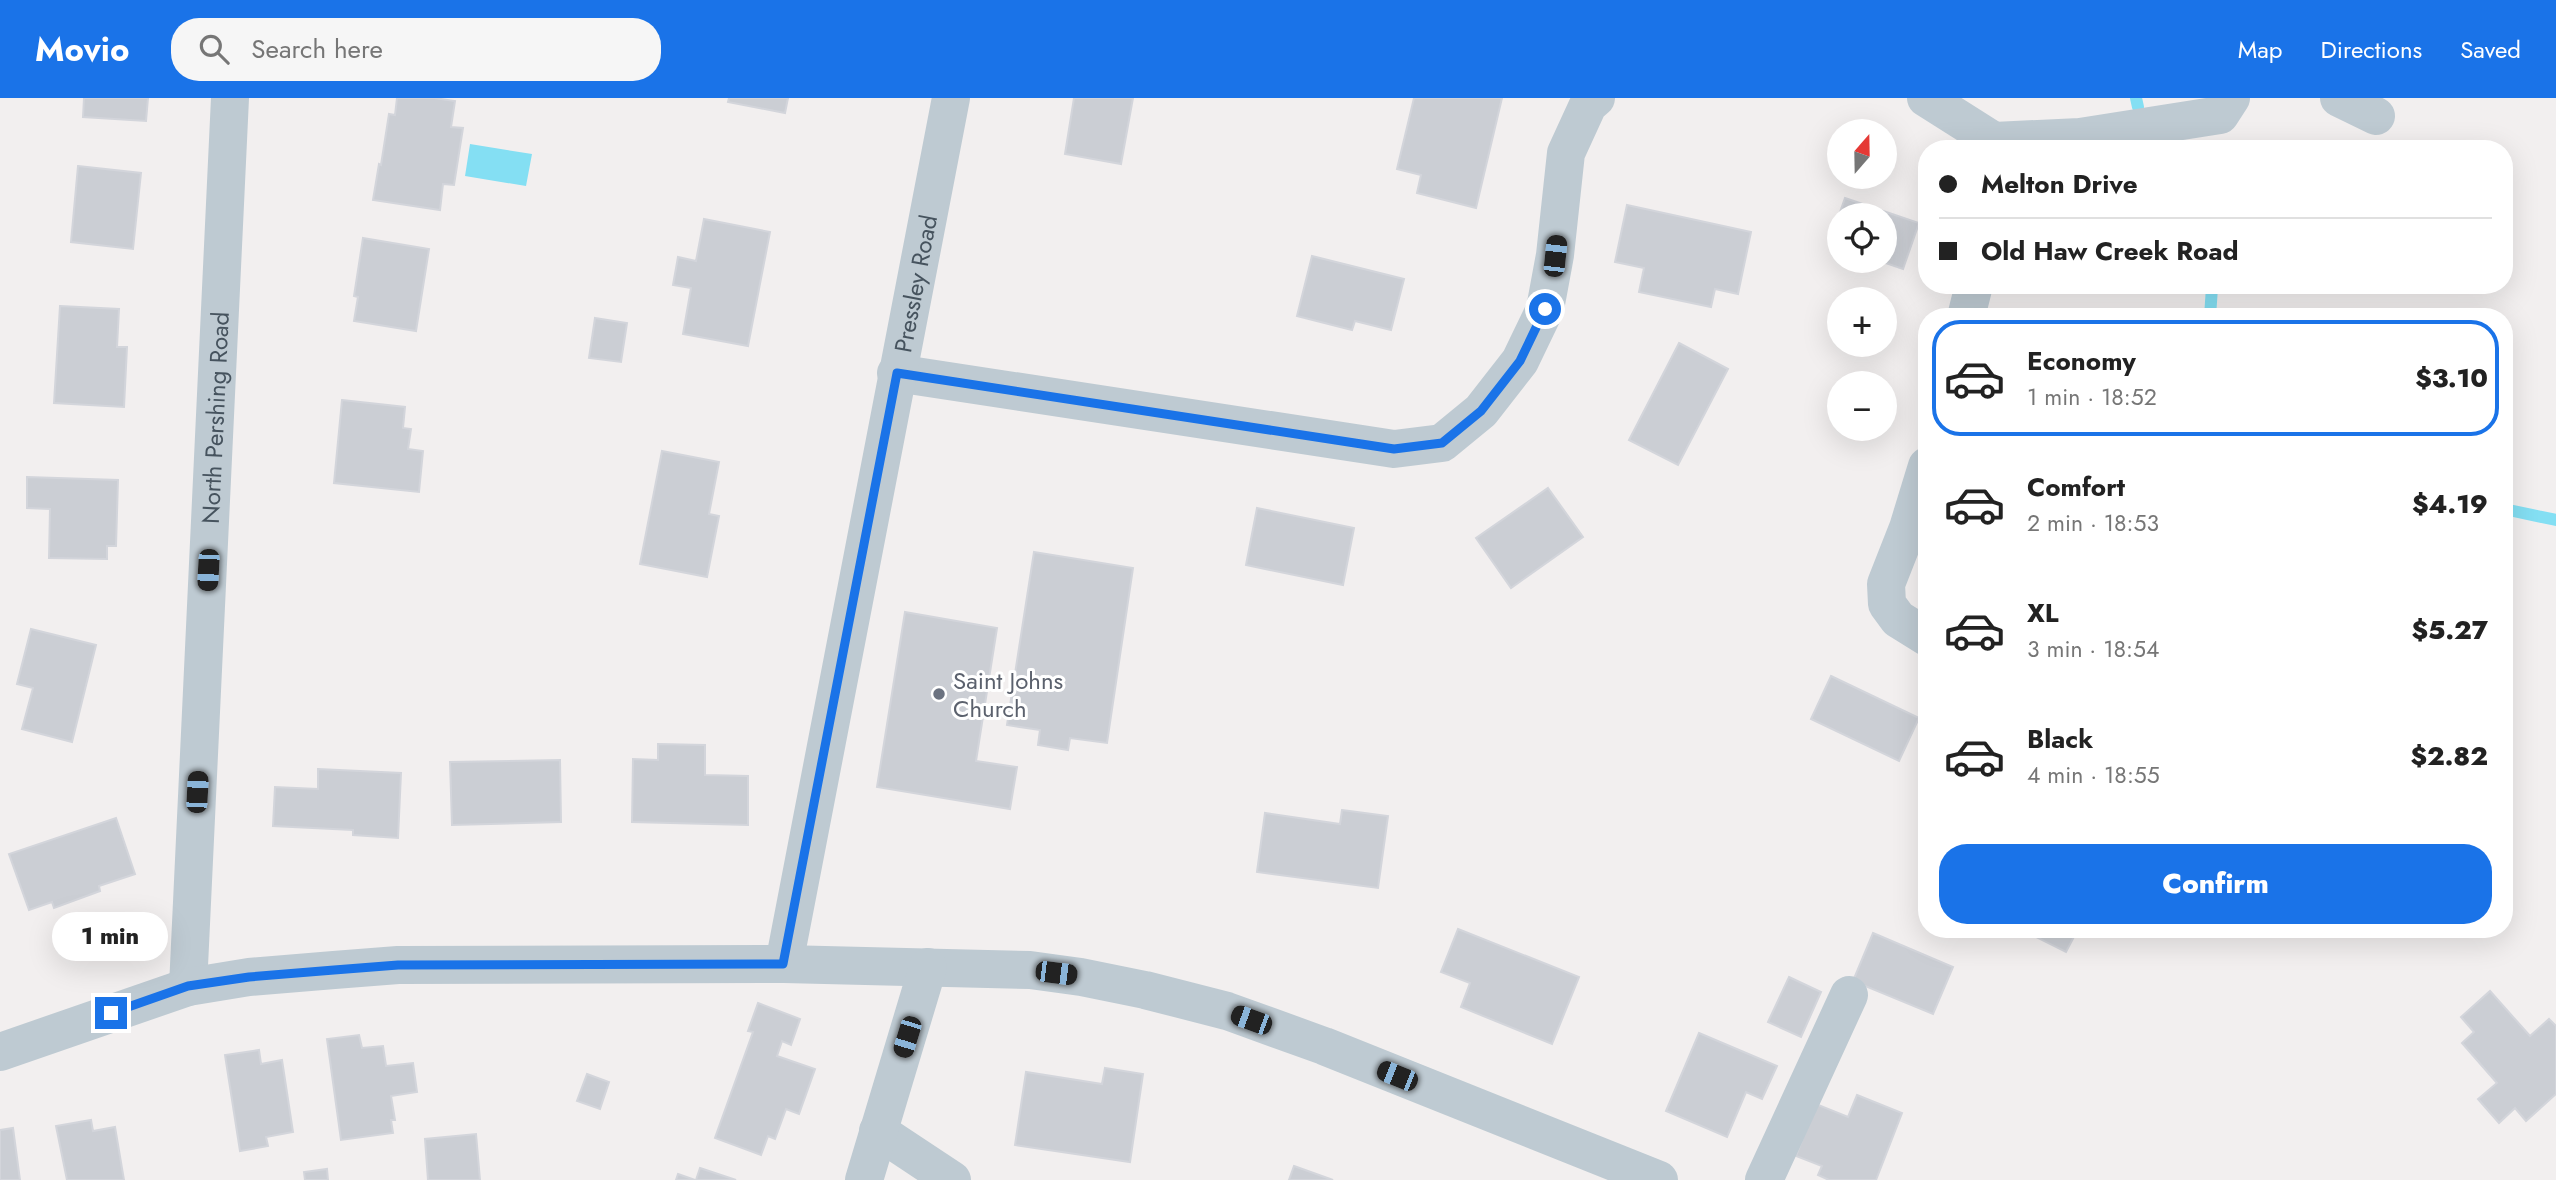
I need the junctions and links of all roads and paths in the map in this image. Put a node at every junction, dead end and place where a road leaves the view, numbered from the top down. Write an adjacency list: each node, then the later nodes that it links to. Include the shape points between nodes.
1 (230, 98): 15 (street, North Pershing Road)
2 (951, 98): 10 (street, Pressley Road)
3 (1597, 98): 10 (street, via 1588,105 1566,153 1545,309 1520,361 1481,411 1442,443 1394,449)
4 (1926, 98): 8 (street)
5 (2231, 98): 9 (street, via 2220,115)
6 (2339, 98): 7 (street)
7 (2376, 116)
8 (1989, 140)
9 (2049, 140)
10 (897, 373): 13 (street, Pressley Road)
11 (1918, 495): 12 (street, via 1886,584 1887,604)
12 (1918, 632)
13 (783, 964): 14 (street); 15 (street, via 398,965)
14 (928, 967): 18 (street); 21 (street, via 1081,976 1227,1011)
15 (188, 986): 17 (street)
16 (1849, 995): 22 (street)
17 (0, 1052)
18 (878, 1131): 19 (street); 20 (street)
19 (864, 1180)
20 (952, 1180)
21 (1659, 1180)
22 (1764, 1180)

